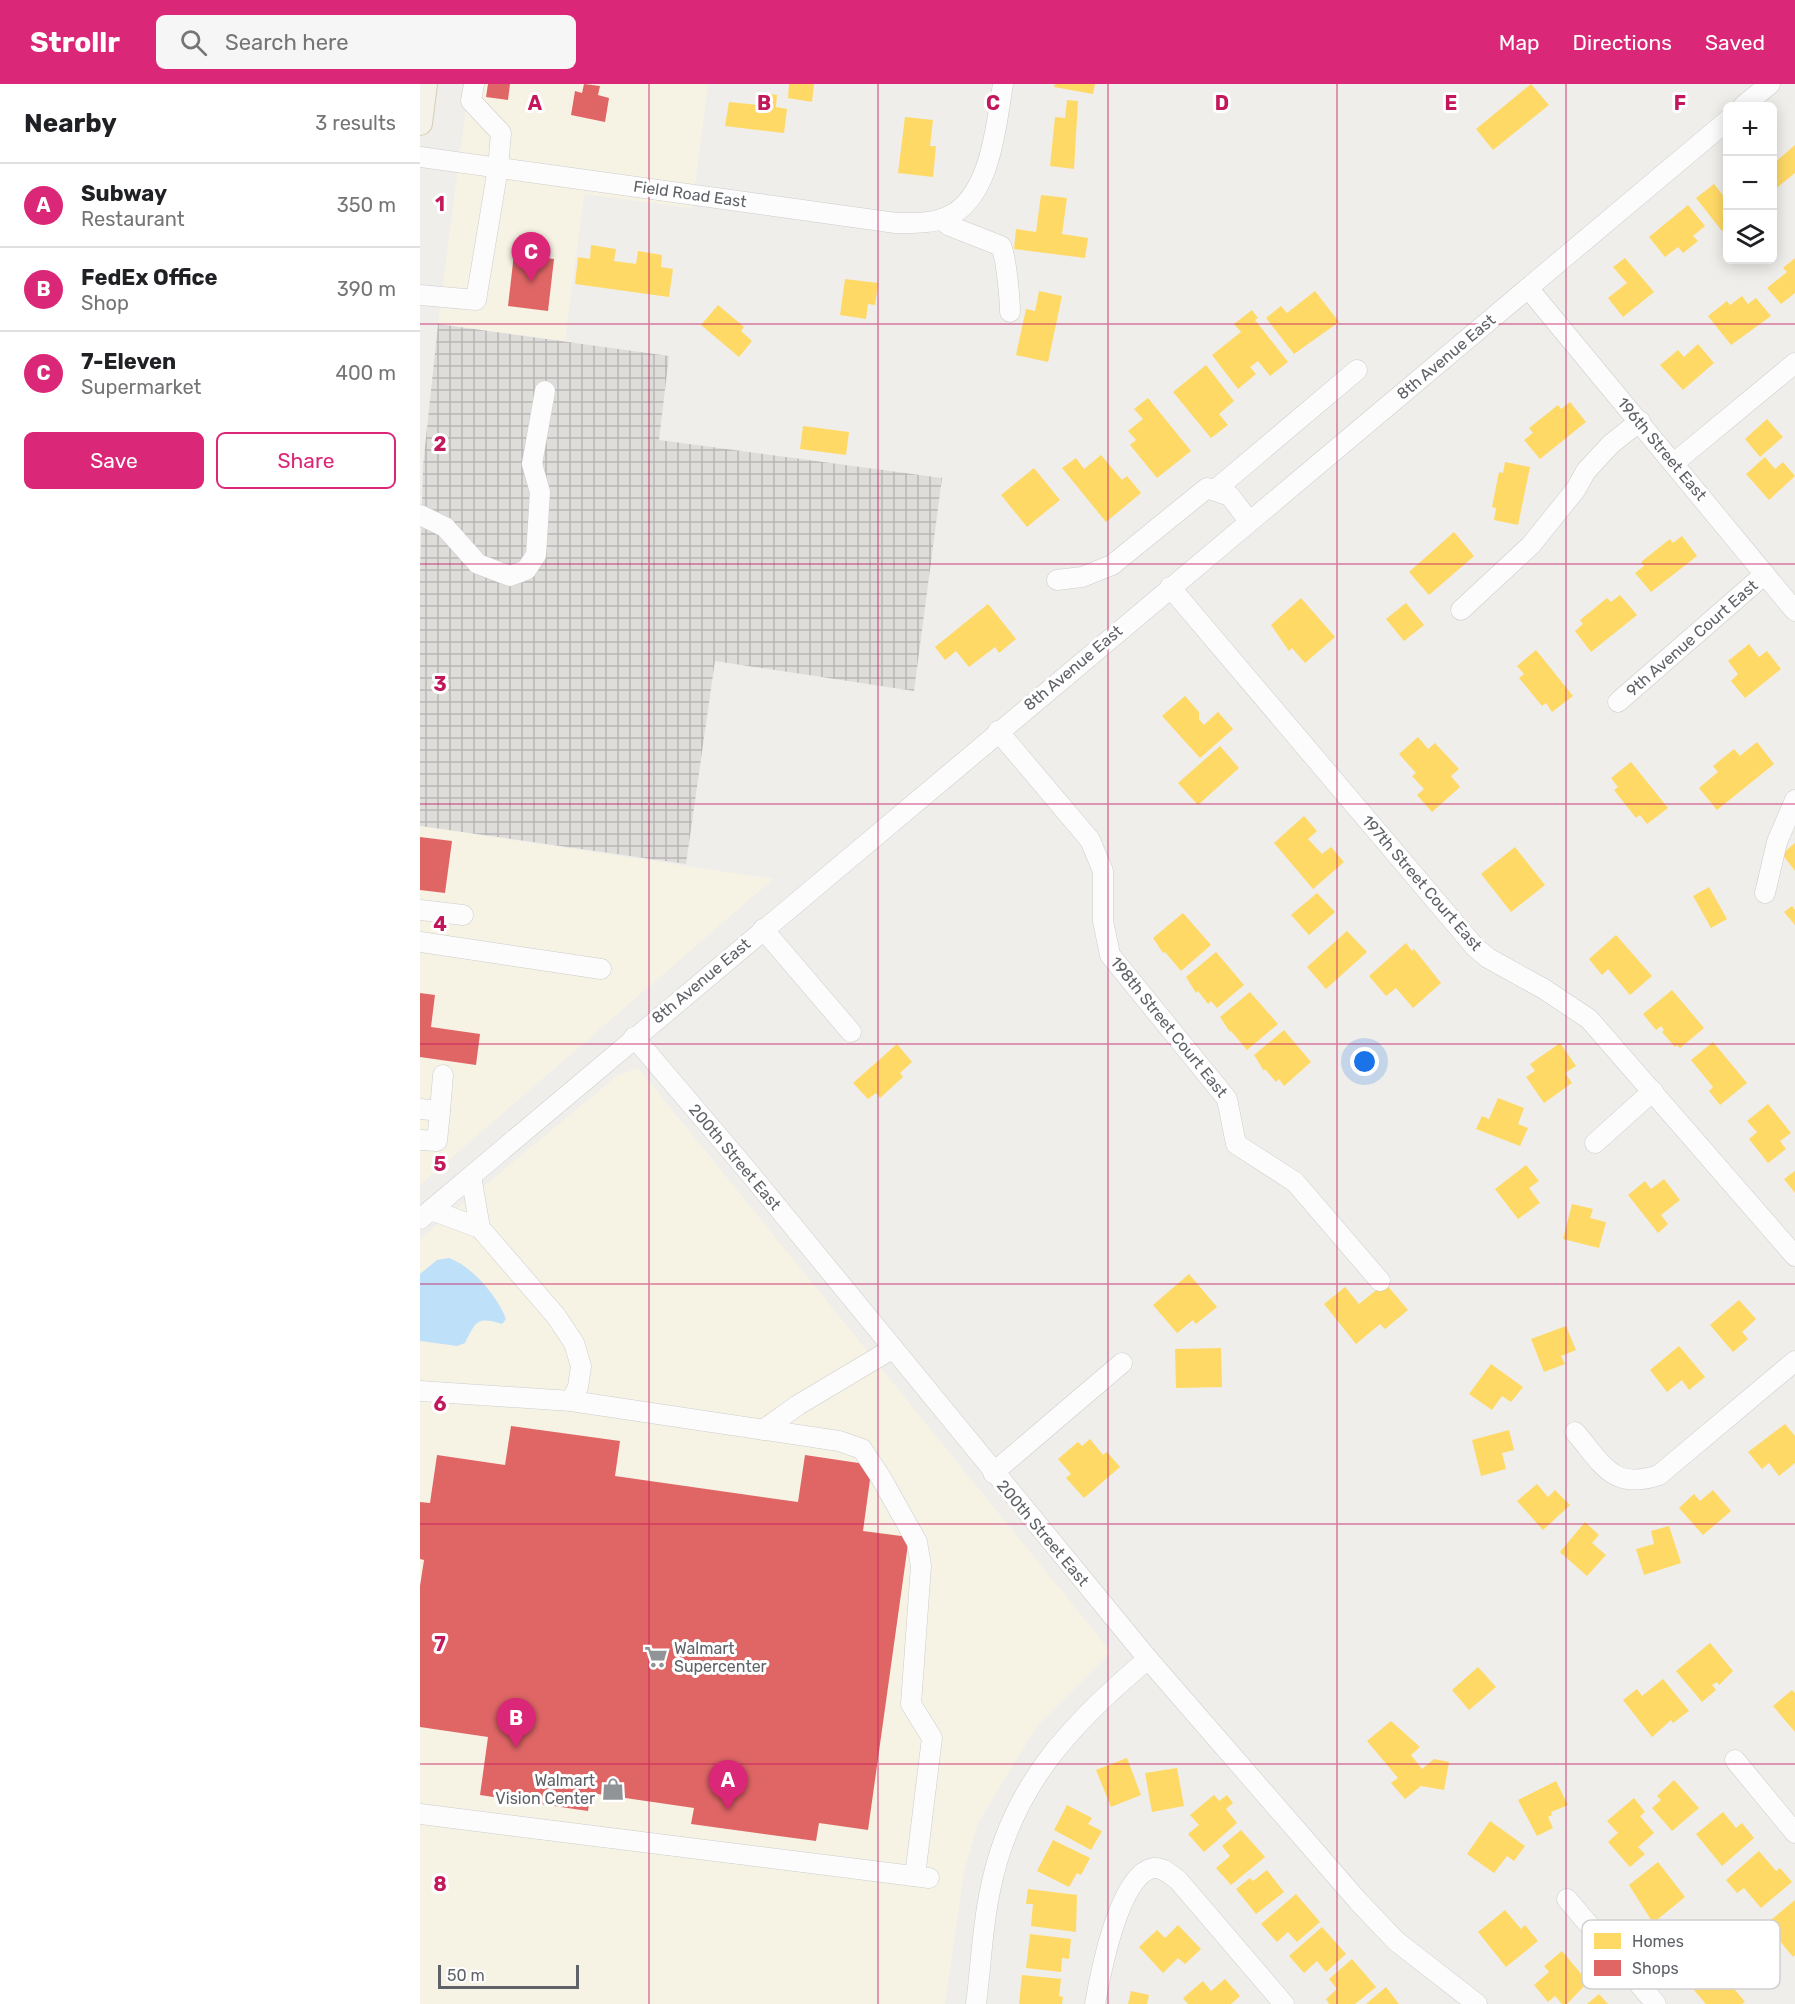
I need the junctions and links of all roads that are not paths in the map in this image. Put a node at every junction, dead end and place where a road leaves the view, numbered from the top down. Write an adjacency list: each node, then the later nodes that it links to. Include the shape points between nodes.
1 (425, 84): 6 (main road)
2 (474, 84): 9 (street, via 471,101 501,133)
3 (1003, 84): 10 (street, via 986,171 968,202)
4 (1770, 84): 5 (street)
5 (1748, 102)
6 (420, 123)
7 (1723, 124): 11 (street, 8th Avenue East)
8 (420, 158): 9 (street, Field Road East)
9 (498, 168): 10 (street, Field Road East, via 896,223 920,223); 12 (street, via 476,300)
10 (949, 215): 13 (street, via 950,226 1001,246 1006,255)
11 (1528, 288): 17 (street, 196th Street East); 21 (street, 8th Avenue East)
12 (420, 295)
13 (1010, 312)
14 (1795, 363): 18 (street)
15 (1358, 370): 19 (street)
16 (545, 391): 20 (street, via 532,464 540,492 536,555 526,570 510,576 478,564 445,527)
17 (1640, 421): 18 (street, 196th Street East); 25 (street, via 1611,444 1587,471 1531,545)
18 (1674, 463): 22 (street, 196th Street East)
19 (1215, 490): 21 (street, via 1230,496); 23 (street, via 1202,491 1112,565 1082,577)
20 (420, 515)
21 (1249, 520): 24 (street, 8th Avenue East)
22 (1765, 574): 26 (street, 196th Street East); 27 (street, 9th Avenue Court East)
23 (1057, 580)
24 (1170, 587): 28 (street, 8th Avenue East); 39 (street, 197th Street Court East, via 1475,947 1589,1019)
25 (1461, 609)
26 (1795, 611)
27 (1618, 702)
28 (998, 731): 33 (street, 8th Avenue East); 47 (street, 198th Street Court East, via 1090,840 1103,871 1102,921 1110,955 1227,1099 1236,1144 1296,1182)
29 (1795, 800): 30 (street, via 1777,842)
30 (1765, 893)
31 (420, 910): 32 (street)
32 (463, 915)
33 (763, 929): 36 (street); 37 (street, 8th Avenue East)
34 (420, 942): 35 (street)
35 (601, 969)
36 (850, 1032)
37 (634, 1037): 43 (street, 8th Avenue East); 48 (street, 200th Street East)
38 (443, 1075): 40 (street)
39 (1653, 1091): 42 (street); 46 (street, 197th Street Court East)
40 (430, 1110): 41 (street, via 437,1141)
41 (420, 1140)
42 (1595, 1143)
43 (471, 1176): 44 (street, 8th Avenue East); 45 (street)
44 (425, 1214): 45 (street)
45 (480, 1228): 52 (street, via 556,1316 574,1343 581,1366)
46 (1795, 1256)
47 (1380, 1281)
48 (892, 1349): 53 (street); 55 (street, 200th Street East)
49 (1795, 1361): 54 (street, via 1659,1474 1644,1480 1625,1481 1614,1475)
50 (1122, 1363): 55 (street)
51 (420, 1391): 52 (street)
52 (571, 1401): 53 (street)
53 (763, 1430): 58 (street, via 839,1441 861,1449 917,1542 921,1566 911,1704 932,1738 922,1877)
54 (1575, 1432)
55 (993, 1473): 56 (street, 200th Street East)
56 (1148, 1659): 63 (street, via 1084,1715 1029,1785 999,1854 989,1892); 66 (street, 200th Street East, via 1396,1941)
57 (1735, 1760): 59 (street)
58 (420, 1814)
59 (1795, 1833)
60 (1567, 1899): 61 (street)
61 (1585, 1920)
62 (1643, 1989): 67 (street)
63 (976, 2004)
64 (1095, 2004): 65 (street, via 1107,1944 1130,1889 1153,1868 1160,1868 1178,1880)
65 (1284, 2004)
66 (1477, 2004)
67 (1656, 2004)

